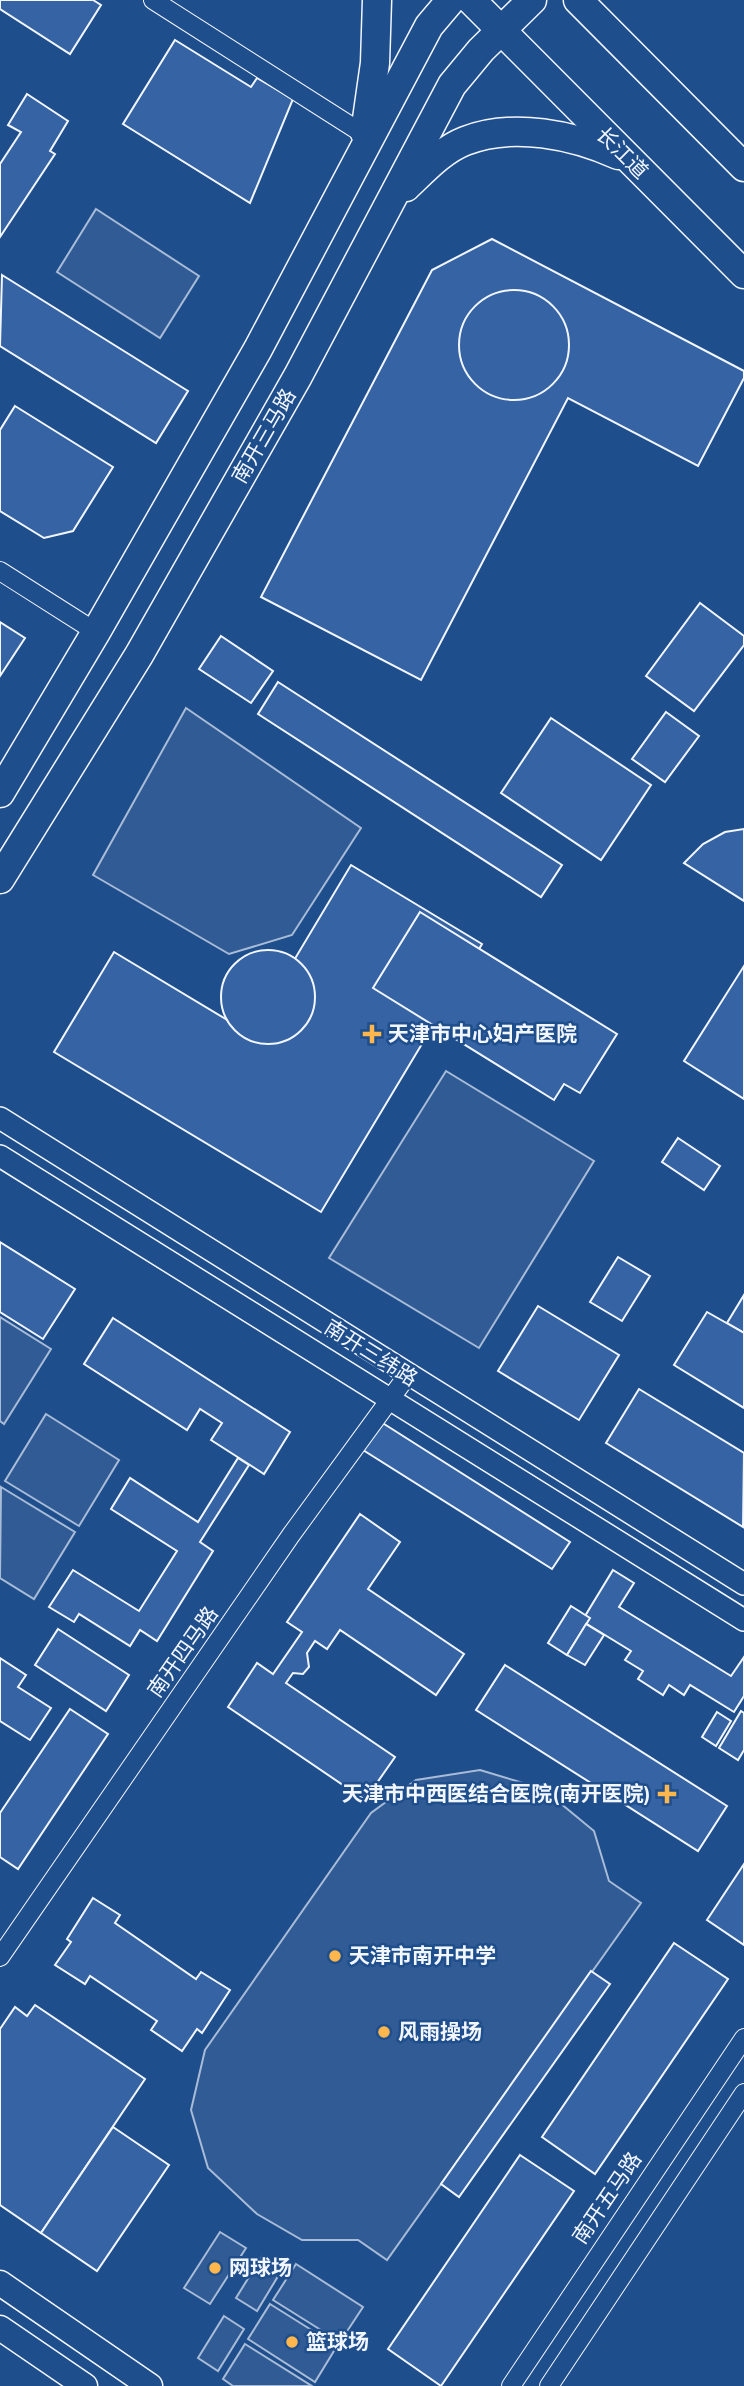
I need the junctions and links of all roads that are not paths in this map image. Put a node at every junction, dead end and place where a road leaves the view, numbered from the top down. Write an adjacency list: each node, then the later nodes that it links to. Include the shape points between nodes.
1 (153, 0): 10 (street)
2 (377, 0): 10 (main road, via 375,62)
3 (532, 0): 8 (main road, 南开三马路)
4 (559, 0): 7 (main road)
5 (578, 0): 7 (main road)
6 (472, 2): 8 (main road, 长江道); 9 (main road); 10 (main road, via 429,26)
7 (605, 27): 12 (main road)
8 (501, 31): 9 (main road, 南开三马路); 11 (main road, 长江道)
9 (447, 95): 13 (main road, 南开三马路)
10 (361, 148): 16 (main road, via 258,349)
11 (630, 161): 13 (main road, via 578,139 530,133 484,136 446,151); 14 (main road, 长江道)
12 (744, 167)
13 (384, 210): 18 (main road, 南开三马路, via 298,376 146,643)
14 (744, 274)
15 (0, 571): 16 (street)
16 (96, 632): 17 (main road)
17 (0, 793)
18 (0, 879)
19 (0, 1118): 21 (street, 南开三纬路)
20 (0, 1156): 22 (street, 南开三纬路)
21 (407, 1376): 22 (street, 南开四马路); 23 (street, 南开三纬路)
22 (389, 1400): 24 (street, 南开三纬路); 25 (street, 南开四马路)
23 (744, 1584)
24 (744, 1620)
25 (0, 1957)
26 (744, 2038): 32 (street, 南开五马路)
27 (744, 2093): 33 (street)
28 (0, 2283): 31 (main road)
29 (0, 2328): 30 (main road)
30 (85, 2386)
31 (150, 2386)
32 (511, 2386)
33 (549, 2386)

